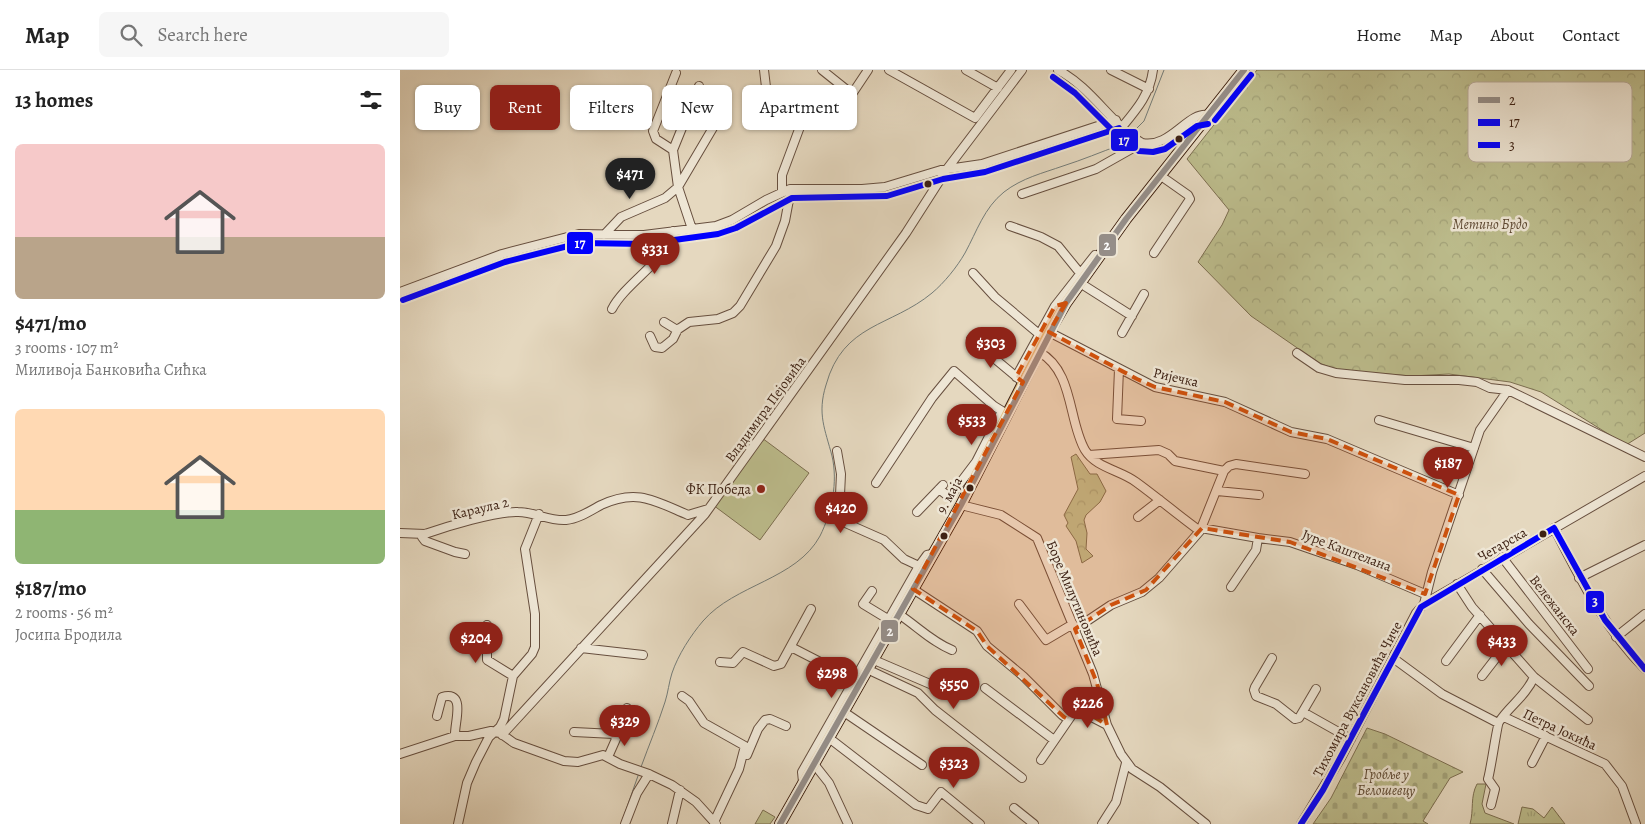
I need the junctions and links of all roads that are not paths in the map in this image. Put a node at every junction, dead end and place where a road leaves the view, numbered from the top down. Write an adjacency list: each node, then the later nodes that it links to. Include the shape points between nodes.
1 (764, 70): 28 (street, via 766,87 762,105 801,124 782,175)
2 (822, 70): 3 (street, via 852,94)
3 (868, 70)
4 (889, 70): 13 (street, via 974,118)
5 (966, 70): 13 (street)
6 (1011, 70): 13 (street)
7 (1022, 70): 24 (street, Владимира Пејовића)
8 (1058, 70): 15 (street, via 1075,80)
9 (1111, 70): 14 (street)
10 (1153, 70): 14 (street)
11 (1244, 70): 16 (main road, 9. маја)
12 (676, 73): 23 (street, via 652,131 656,139)
13 (998, 88)
14 (1149, 89): 19 (street)
15 (1107, 110): 17 (street); 18 (street)
16 (1208, 115): 22 (street, via 1194,119 1159,142); 25 (main road, 9. маја)
17 (1116, 120): 18 (street); 19 (street)
18 (1102, 124): 24 (street, via 982,164)
19 (1124, 128): 22 (street)
20 (681, 130): 23 (street)
21 (712, 130): 26 (street)
22 (1142, 143): 29 (street, via 1096,169)
23 (673, 150): 26 (street)
24 (947, 169): 27 (street, via 885,187); 72 (street, Владимира Пејовића, via 906,233)
25 (1161, 176): 31 (main road, 9. маја); 36 (street, via 1190,199)
26 (678, 187): 33 (street); 35 (street, via 665,198 621,217)
27 (791, 189): 28 (street); 46 (street, via 776,246 740,306 718,320 692,321)
28 (782, 191): 33 (street, via 732,220)
29 (1022, 194)
30 (1139, 194): 31 (street)
31 (1126, 217): 38 (main road, 9. маја)
32 (1010, 226): 38 (street, via 1058,246)
33 (692, 229): 34 (street)
34 (673, 231): 35 (street); 43 (street, via 659,256 619,296)
35 (604, 235): 39 (street, via 579,234 502,254)
36 (1154, 253)
37 (973, 273): 47 (street, Ријечка, via 990,291)
38 (1080, 278): 41 (main road, 9. маја); 42 (street); 44 (street)
39 (400, 292)
40 (1144, 294): 44 (street)
41 (1066, 303): 42 (street); 47 (main road, 9. маја)
42 (1055, 306): 47 (street)
43 (612, 309)
44 (1132, 316): 48 (street)
45 (664, 322): 46 (street)
46 (678, 329): 49 (street, via 673,339 662,348 653,344)
47 (1044, 333): 51 (main road, 9. маја); 53 (street, Ријечка); 54 (street)
48 (1122, 333)
49 (650, 336)
50 (971, 339): 54 (street)
51 (1038, 352): 54 (main road, 9. маја); 61 (street, via 1047,357 1061,378)
52 (1297, 353): 55 (street, via 1319,368 1336,373 1405,380 1459,380)
53 (1119, 369): 58 (street, via 1117,419); 69 (street, Ријечка, via 1155,387 1218,400 1291,432 1327,439)
54 (1019, 379): 56 (main road, 9. маја)
55 (1508, 390): 59 (street, Тихомира Вуксановића Чиче, via 1482,426); 62 (street)
56 (1004, 413): 66 (street, via 954,371 932,398); 71 (main road, 9. маја); 73 (street, via 976,462 951,495 948,496 941,487)
57 (1379, 420): 59 (street)
58 (1141, 421)
59 (1474, 448): 69 (street, Тихомира Вуксановића Чиче)
60 (837, 451): 85 (street, via 841,474 841,521 884,540 904,560)
61 (1089, 455): 63 (street, via 1160,450 1174,461); 70 (street, via 1100,465 1132,479)
62 (1645, 457)
63 (1224, 471): 64 (street, via 1236,464); 67 (street)
64 (1305, 474)
65 (1645, 476): 76 (street, Чегарска)
66 (876, 483)
67 (1217, 491): 68 (street); 77 (street)
68 (1259, 495)
69 (1458, 495): 92 (street, Тихомира Вуксановића Чиче)
70 (1160, 500): 75 (street); 77 (street)
71 (961, 504): 83 (main road, 9. маја); 100 (street, Боре Милутиновића, via 1001,515 1034,535)
72 (708, 508): 74 (street, Караула 2, via 688,515 659,502 630,497 616,499 572,519 547,519); 104 (street, Владимира Пејовића, via 628,600)
73 (917, 512)
74 (539, 514): 79 (street, Караула 2, via 508,512); 115 (street, via 525,550 535,614 535,647)
75 (1138, 517)
76 (1554, 528): 84 (street, Чегарска); 87 (street)
77 (1201, 529): 80 (street, Јуре Каштелана); 100 (street, via 1146,590 1111,605)
78 (400, 533): 79 (street, Караула 2)
79 (425, 534): 82 (street, via 422,536 425,540)
80 (1258, 538): 89 (street, via 1256,550); 92 (street, Јуре Каштелана, via 1298,545)
81 (1645, 545): 87 (street)
82 (465, 554)
83 (932, 554): 85 (street, via 927,555); 90 (main road, 9. маја)
84 (1502, 557): 86 (street, Чегарска); 112 (street, Вележанска)
85 (919, 566): 98 (street)
86 (1482, 569): 88 (street, Чегарска); 119 (street)
87 (1579, 578): 101 (street)
88 (1457, 584): 94 (street, Чегарска); 97 (street)
89 (1231, 587)
90 (913, 589): 98 (main road, 9. маја); 128 (street, via 977,631 990,649)
91 (872, 591): 98 (street, via 863,604)
92 (1426, 594): 94 (street, Тихомира Вуксановића Чиче)
93 (1019, 604): 100 (street, via 1046,640)
94 (1424, 604): 108 (street, Тихомира Вуксановића Чиче)
95 (811, 609): 103 (street)
96 (1645, 614): 101 (street)
97 (1480, 615): 102 (street); 110 (street)
98 (894, 620): 105 (street, via 925,632); 109 (main road, 9. маја); 118 (street)
99 (487, 625): 115 (street, via 487,660)
100 (1074, 627): 131 (street, Боре Милутиновића, via 1096,683)
101 (1616, 636): 113 (street)
102 (1506, 645): 116 (street); 117 (street)
103 (791, 647): 111 (street, via 777,666 743,652 733,663); 118 (street)
104 (581, 648): 106 (street); 134 (street, Владимира Пејовића)
105 (952, 650)
106 (643, 655)
107 (1272, 658): 126 (street, via 1255,694 1276,704 1293,719 1299,718)
108 (1393, 658): 129 (street, Петра Јокића, via 1442,694); 139 (street, Тихомира Вуксановића Чиче)
109 (874, 660): 114 (main road, 9. маја); 120 (street)
110 (1446, 661)
111 (720, 662)
112 (1588, 669)
113 (1645, 669)
114 (868, 670): 118 (main road, 9. маја); 150 (street, via 918,692 935,710)
115 (513, 676): 134 (street)
116 (1482, 676)
117 (1534, 677): 129 (street, via 1526,692); 130 (street)
118 (858, 682): 125 (main road, 9. маја); 151 (street, via 802,772)
119 (1589, 686)
120 (937, 687)
121 (985, 688): 140 (street)
122 (1316, 689): 126 (street)
123 (682, 696): 143 (street, via 704,723 744,744)
124 (627, 708): 135 (street, via 622,726)
125 (844, 712): 138 (main road, 9. маја); 148 (street)
126 (1303, 712): 139 (street)
127 (437, 716): 136 (street, via 442,697 457,701)
128 (1068, 718): 131 (street, via 1074,710 1080,710); 140 (street)
129 (1501, 720): 137 (street, Петра Јокића); 153 (street, via 1488,779 1495,790)
130 (1588, 720)
131 (1106, 725): 145 (street, Боре Милутиновића)
132 (786, 726): 143 (street, via 765,720)
133 (574, 732): 135 (street)
134 (498, 733): 136 (street); 142 (street, via 514,743 564,761 578,762 600,755); 156 (street, via 486,742 467,783)
135 (614, 734): 142 (street, via 614,745)
136 (455, 736): 141 (street)
137 (1546, 736): 146 (street); 166 (street, Петра Јокића, via 1604,764 1622,786)
138 (829, 738): 147 (main road, 9. маја); 161 (street, via 897,792 926,809 941,792)
139 (1351, 739): 165 (street, Тихомира Вуксановића Чиче)
140 (1054, 740): 144 (street)
141 (400, 754)
142 (608, 757): 149 (street)
143 (743, 759): 155 (street)
144 (1041, 760)
145 (1126, 763): 163 (street, via 1116,802); 164 (street, Боре Милутиновића)
146 (1532, 763)
147 (814, 764): 151 (main road, 9. маја); 160 (street, via 829,782)
148 (922, 765)
149 (647, 773): 152 (street); 157 (street)
150 (1022, 778)
151 (803, 782): 159 (main road, 9. маја)
152 (680, 790): 155 (street); 158 (street)
153 (1491, 804)
154 (1014, 808): 162 (street)
155 (715, 823)
156 (458, 824)
157 (625, 824)
158 (672, 824)
159 (780, 824)
160 (848, 824)
161 (980, 824)
162 (1034, 824)
163 (1102, 824)
164 (1206, 824)
165 (1301, 824)
166 (1636, 824)

